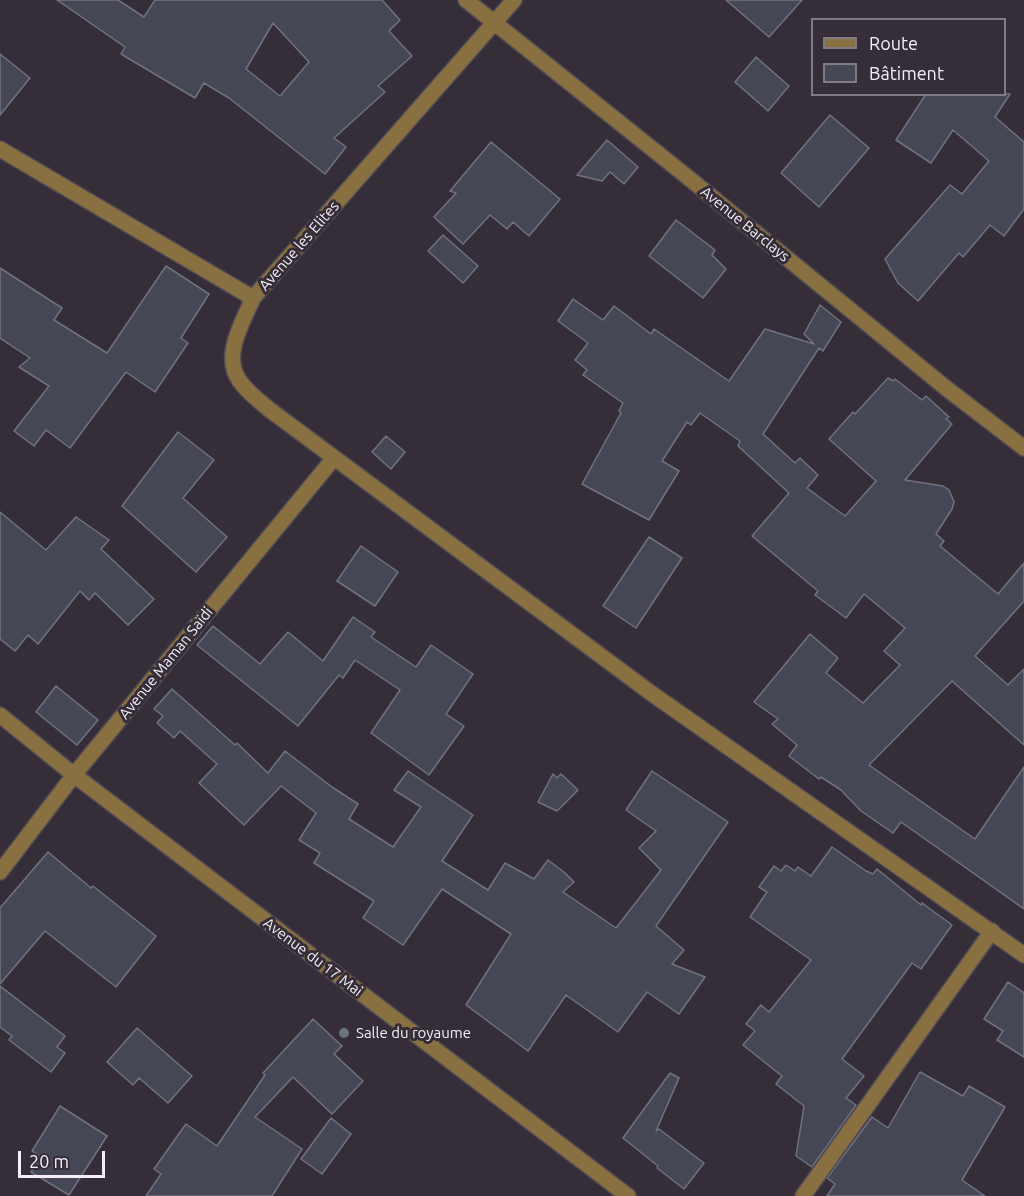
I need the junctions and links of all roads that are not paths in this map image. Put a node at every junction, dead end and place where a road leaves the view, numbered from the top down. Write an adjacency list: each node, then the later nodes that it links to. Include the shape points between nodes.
1 (466, 0): 3 (street, Avenue Barclays)
2 (514, 0): 3 (street, Avenue les Elites)
3 (496, 22): 5 (street, Avenue les Elites); 6 (street, Avenue Barclays)
4 (0, 149): 5 (street, Avenue les Elites)
5 (253, 298): 7 (street, via 236,337 232,361 238,378 270,410)
6 (1024, 448)
7 (334, 458): 9 (street, Avenue Maman Saïdi); 11 (street, via 651,693)
8 (0, 715): 9 (street, Avenue du 17 Mai)
9 (74, 775): 10 (street, Avenue Maman Saïdi); 13 (street, Avenue du 17 Mai)
10 (0, 872)
11 (992, 931): 12 (street); 14 (street)
12 (1024, 955)
13 (628, 1196)
14 (803, 1196)

